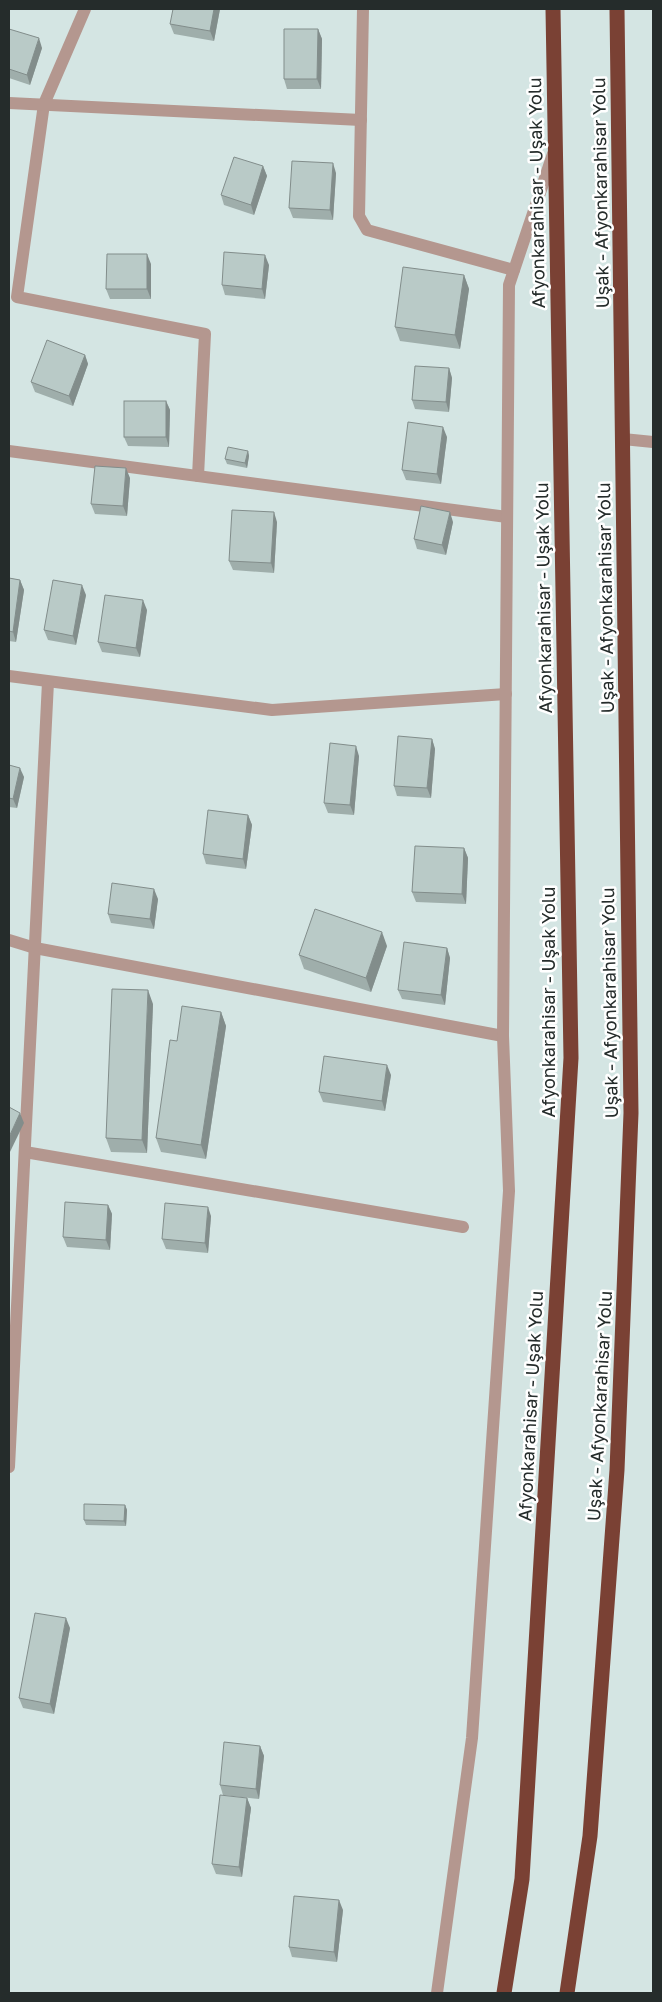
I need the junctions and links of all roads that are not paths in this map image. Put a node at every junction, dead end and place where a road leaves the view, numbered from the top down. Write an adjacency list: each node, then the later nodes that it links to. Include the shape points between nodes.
1 (85, 9): 6 (street)
2 (362, 9): 7 (street)
3 (553, 9): 8 (highway, Afyonkarahisar - Uşak Yolu)
4 (618, 9): 10 (highway, Uşak - Afyonkarahisar Yolu)
5 (9, 103): 6 (street)
6 (44, 104): 7 (street); 13 (street, via 18,297 206,334)
7 (361, 120): 9 (street, via 360,216 367,230)
8 (555, 149): 9 (street); 25 (highway, Afyonkarahisar - Uşak Yolu, via 571,1058 522,1878)
9 (514, 270): 14 (street, via 509,284)
10 (623, 439): 11 (street); 26 (highway, Uşak - Afyonkarahisar Yolu, via 631,1113 616,1480 590,1836)
11 (653, 442)
12 (9, 451): 13 (street)
13 (198, 476): 14 (street)
14 (507, 517): 17 (street)
15 (9, 676): 16 (street)
16 (48, 682): 17 (street, via 272,710); 19 (street)
17 (506, 694): 20 (street)
18 (9, 940): 19 (street)
19 (35, 948): 20 (street); 21 (street)
20 (504, 1036): 24 (street, via 509,1191 472,1738)
21 (25, 1152): 22 (street); 23 (street)
22 (463, 1227)
23 (9, 1467)
24 (437, 1993)
25 (504, 1993)
26 (567, 1993)

